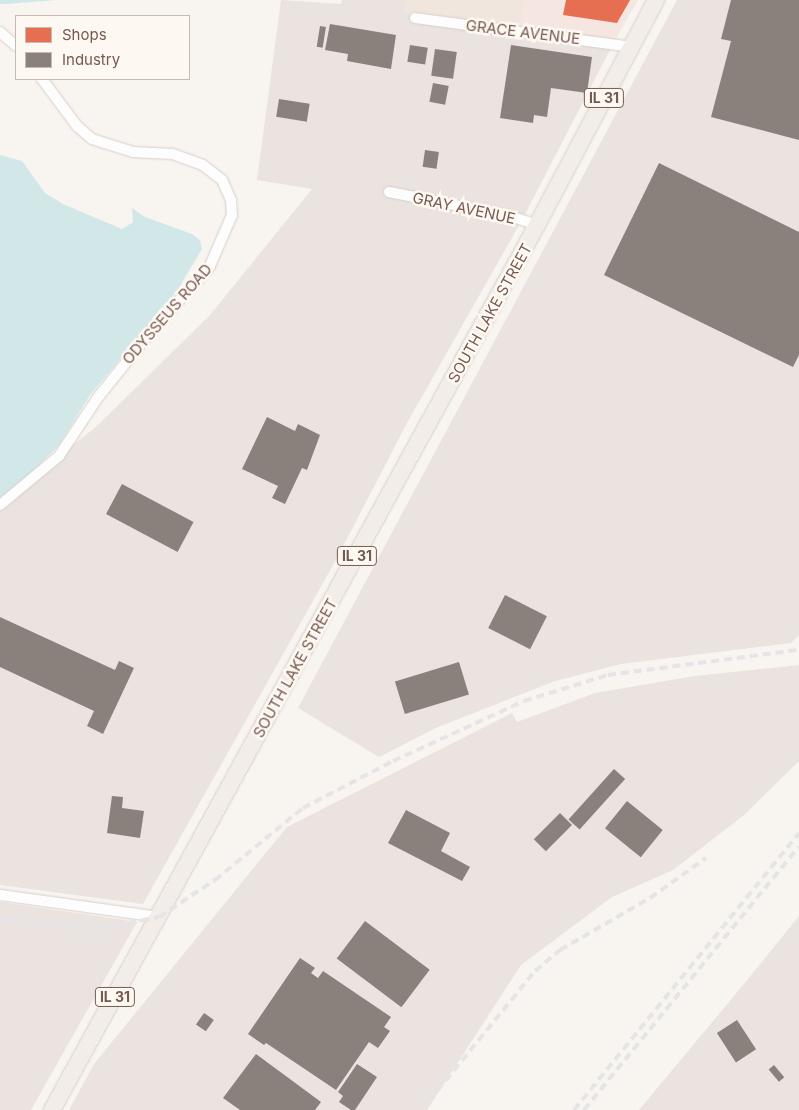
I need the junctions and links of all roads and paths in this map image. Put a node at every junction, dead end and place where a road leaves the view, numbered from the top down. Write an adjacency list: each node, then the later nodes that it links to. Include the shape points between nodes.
1 (656, 0): 5 (main road, IL 31)
2 (414, 18): 5 (street, GRACE AVENUE)
3 (0, 32): 4 (street)
4 (15, 45)
5 (630, 46): 8 (main road, IL 31)
6 (43, 80): 9 (street, ODYSSEUS ROAD, via 77,126 92,139 133,152 172,154 203,165 222,180 231,200 232,215 209,268 153,328 99,396 59,456)
7 (389, 192): 8 (street, GRAY AVENUE, via 510,216)
8 (537, 226): 11 (main road, SOUTH LAKE STREET / IL 31)
9 (0, 505)
10 (0, 895): 11 (street)
11 (159, 917): 12 (main road, SOUTH LAKE STREET / IL 31)
12 (52, 1110)

